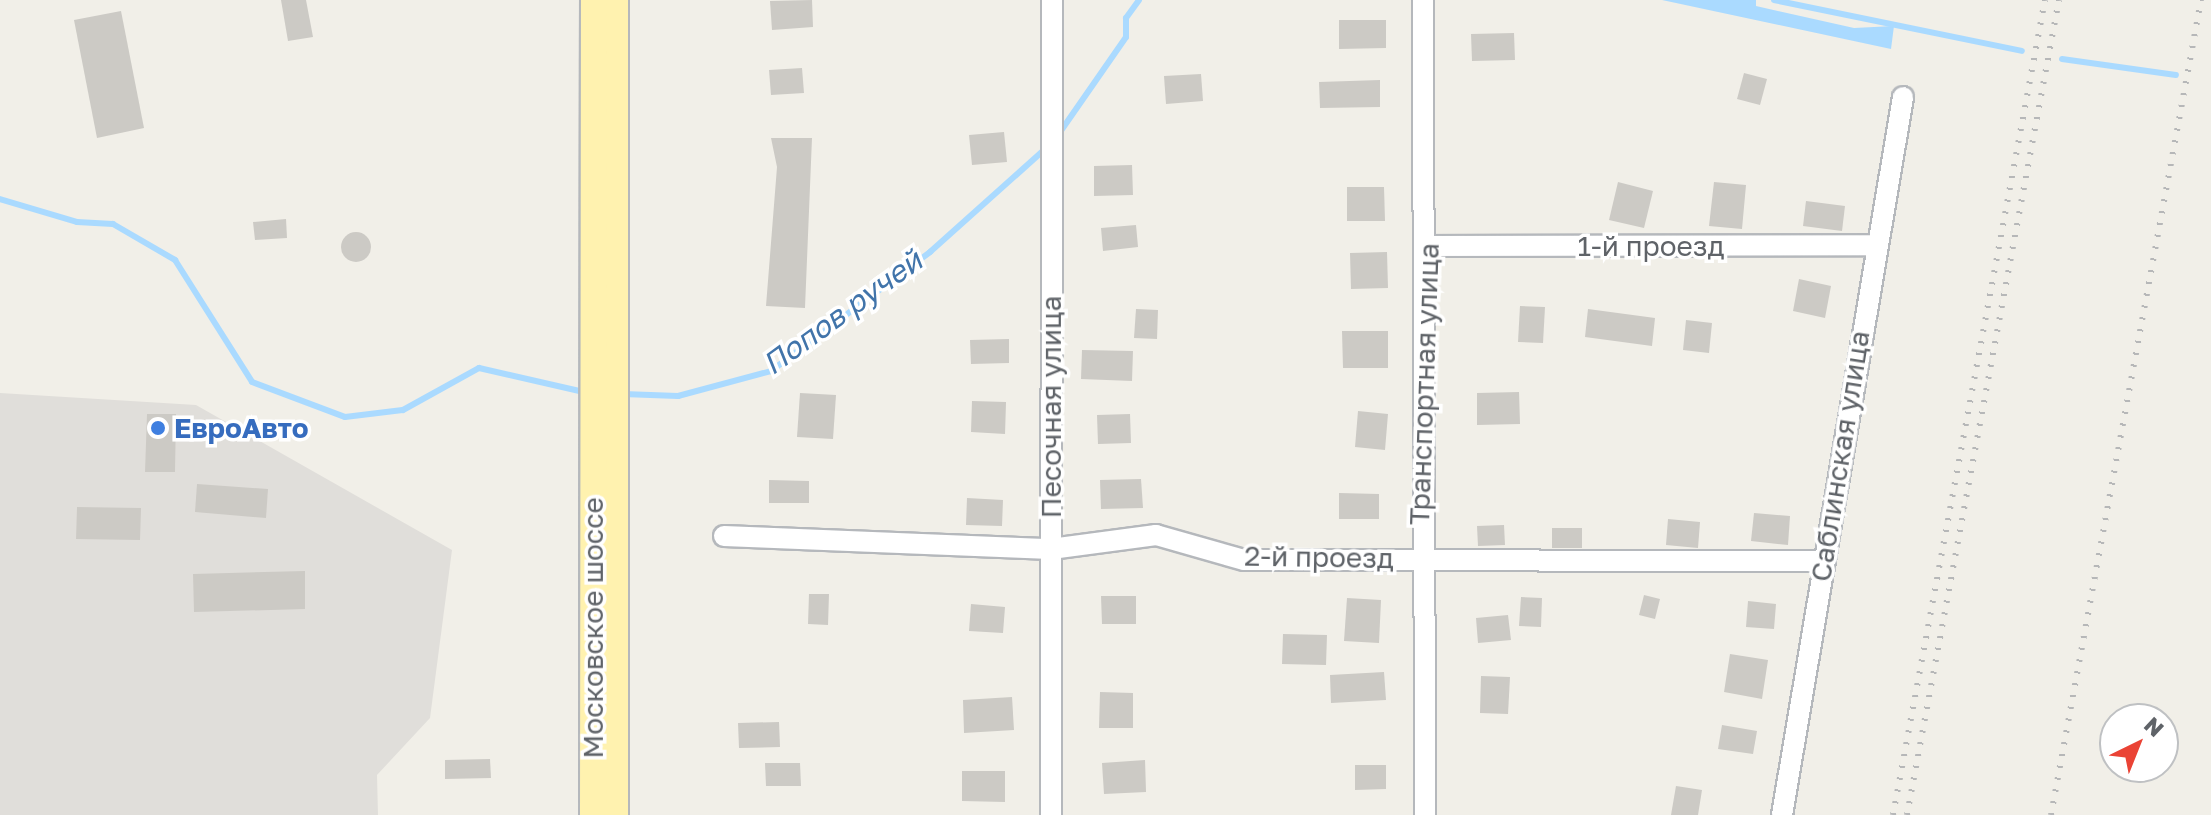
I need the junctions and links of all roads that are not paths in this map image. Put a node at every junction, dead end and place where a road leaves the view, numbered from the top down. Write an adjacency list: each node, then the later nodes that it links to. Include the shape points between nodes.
1 (594, 0): 8 (main road)
2 (615, 0): 8 (main road)
3 (1052, 0): 11 (street, Песочная улица)
4 (1423, 0): 7 (street, Транспортная улица)
5 (1903, 97): 6 (street, Саблинская улица)
6 (1874, 245): 7 (street, 1-й проезд); 13 (street, Саблинская улица)
7 (1428, 246): 12 (street, Транспортная улица)
8 (604, 373): 9 (main road)
9 (604, 442): 14 (main road, Московское шоссе); 15 (main road, Московское шоссе)
10 (724, 536): 11 (street, 2-й проезд)
11 (1051, 549): 12 (street, 2-й проезд, via 1156,535 1244,560); 16 (street, Песочная улица)
12 (1419, 558): 13 (street, 2-й проезд); 17 (street, Транспортная улица)
13 (1822, 561): 18 (street, Саблинская улица)
14 (593, 815)
15 (615, 815)
16 (1051, 815)
17 (1425, 815)
18 (1782, 815)

